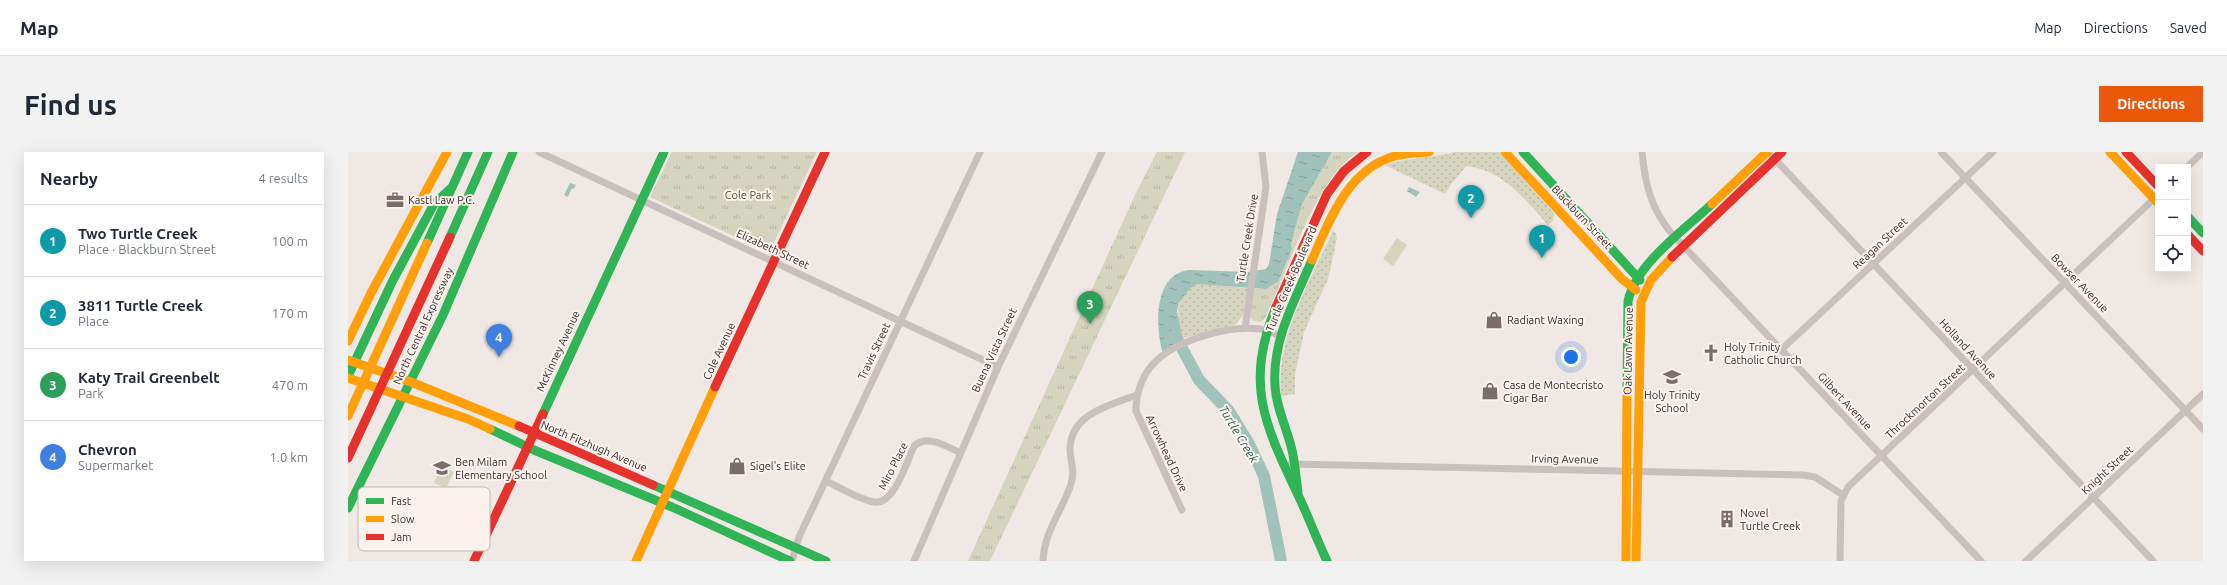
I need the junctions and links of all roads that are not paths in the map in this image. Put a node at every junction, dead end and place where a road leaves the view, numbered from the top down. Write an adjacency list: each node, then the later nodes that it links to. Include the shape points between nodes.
1 (447, 152): 52 (main road, via 385,263)
2 (468, 152): 27 (main road)
3 (488, 152): 75 (main road, North Central Expressway)
4 (514, 152): 60 (main road, North Central Expressway)
5 (539, 152): 29 (street, Elizabeth Street)
6 (664, 152): 29 (main road, McKinney Avenue)
7 (825, 152): 41 (main road, Cole Avenue)
8 (980, 152): 48 (street, Travis Street)
9 (1102, 152): 55 (street, Buena Vista Street)
10 (1262, 152): 49 (street, Turtle Creek Drive, via 1266,186)
11 (1367, 152): 32 (main road, Turtle Creek Boulevard, via 1350,164 1338,177)
12 (1429, 152): 35 (main road, Turtle Creek Boulevard, via 1396,156 1368,169 1347,189)
13 (1506, 152): 33 (main road, Blackburn Street)
14 (1523, 152): 31 (main road, Blackburn Street)
15 (1642, 152): 38 (street, Gilbert Avenue, via 1649,196 1662,222)
16 (1767, 152): 23 (street, Holland Avenue); 38 (main road, Oak Lawn Avenue)
17 (1782, 152): 23 (main road, Oak Lawn Avenue)
18 (1941, 152): 25 (street, Bowser Avenue)
19 (1993, 152): 25 (street, Reagan Street)
20 (2110, 152): 28 (main road)
21 (2126, 152): 26 (main road)
22 (2203, 152): 24 (street)
23 (1775, 159): 39 (main road, Oak Lawn Avenue); 42 (street, Holland Avenue)
24 (2190, 164)
25 (1966, 178): 42 (street, Reagan Street); 44 (street, Bowser Avenue)
26 (2155, 183)
27 (454, 185): 57 (main road, via 434,204 393,280); 69 (main road)
28 (2155, 197)
29 (642, 200): 41 (street, Elizabeth Street); 71 (main road, McKinney Avenue)
30 (2156, 200): 44 (street, Throckmorton Street)
31 (1576, 211): 33 (main road); 43 (main road, Blackburn Street)
32 (1317, 215): 35 (main road); 50 (main road, Turtle Creek Boulevard)
33 (1567, 219): 46 (main road, Blackburn Street)
34 (2191, 220): 36 (main road)
35 (1329, 221): 51 (main road, Turtle Creek Boulevard)
36 (2203, 233)
37 (2189, 236): 40 (main road)
38 (1676, 238): 39 (street, Gilbert Avenue); 43 (main road, Oak Lawn Avenue)
39 (1683, 246): 45 (main road, Oak Lawn Avenue); 53 (street, Gilbert Avenue)
40 (2203, 252)
41 (774, 262): 48 (street, Elizabeth Street); 83 (main road, Cole Avenue)
42 (1874, 264): 53 (street, Reagan Street); 56 (street, Holland Avenue)
43 (1636, 277): 45 (main road, Blackburn Street); 46 (main road, Oak Lawn Avenue)
44 (2065, 283): 56 (street, Throckmorton Street); 68 (street, Bowser Avenue)
45 (1647, 285): 47 (main road, Oak Lawn Avenue)
46 (1631, 286): 47 (main road, Blackburn Street); 58 (main road, Oak Lawn Avenue, via 1628,301)
47 (1642, 295): 59 (main road, Oak Lawn Avenue)
48 (901, 321): 55 (street, Elizabeth Street); 80 (street, Travis Street)
49 (1245, 328): 50 (street); 62 (street, via 1189,341 1165,355 1154,363)
50 (1267, 331): 51 (street); 66 (main road, Turtle Creek Boulevard, via 1259,371)
51 (1280, 336): 65 (main road, Turtle Creek Boulevard, via 1274,371)
52 (348, 341)
53 (1781, 350): 74 (street, Gilbert Avenue)
54 (348, 360): 60 (main road, North Fitzhugh Avenue)
55 (998, 367): 73 (street, Buena Vista Street)
56 (1974, 370): 74 (street, Throckmorton Street); 86 (street, Holland Avenue)
57 (348, 377): 63 (main road)
58 (1627, 380): 59 (main road); 78 (main road, Oak Lawn Avenue)
59 (1639, 380): 79 (main road, Oak Lawn Avenue)
60 (411, 382): 63 (main road, North Central Expressway); 71 (main road, North Fitzhugh Avenue)
61 (2203, 394): 68 (street, Knight Street)
62 (1137, 395): 64 (street); 67 (street)
63 (404, 397): 72 (main road, via 461,417); 81 (main road, North Central Expressway)
64 (1117, 403): 67 (street); 98 (street, via 1092,412 1073,433 1070,452 1073,475 1071,484 1046,537)
65 (1277, 404): 66 (main road); 77 (main road, Turtle Creek Boulevard)
66 (1262, 406): 76 (main road, Turtle Creek Boulevard)
67 (1136, 408): 89 (street, Arrowhead Drive)
68 (2186, 411): 70 (street, Bowser Avenue); 86 (street, Knight Street)
69 (348, 416)
70 (2203, 429)
71 (533, 433): 72 (main road, McKinney Avenue); 83 (main road, North Fitzhugh Avenue)
72 (527, 447): 87 (main road); 90 (main road, McKinney Avenue)
73 (959, 452): 80 (street, Miro Place, via 933,441 918,442 891,496 883,502 873,502); 97 (street, Buena Vista Street)
74 (1882, 456): 84 (street, Throckmorton Street, via 1848,487); 103 (street, Gilbert Avenue)
75 (348, 458)
76 (1282, 464): 77 (street, Irving Avenue); 85 (main road, Turtle Creek Boulevard)
77 (1296, 464): 78 (street, Irving Avenue); 85 (main road, Turtle Creek Boulevard)
78 (1628, 471): 79 (street, Irving Avenue); 100 (main road, Oak Lawn Avenue)
79 (1638, 471): 84 (street, Irving Avenue, via 1810,476); 101 (main road, Oak Lawn Avenue)
80 (826, 481): 91 (street, Travis Street)
81 (359, 487)
82 (358, 488): 88 (main road, North Central Expressway)
83 (667, 490): 87 (main road, Cole Avenue); 91 (main road, North Fitzhugh Avenue)
84 (1843, 495): 102 (street)
85 (1299, 498): 99 (main road, Turtle Creek Boulevard)
86 (2093, 498): 104 (street, Knight Street); 105 (street, Holland Avenue)
87 (662, 503): 94 (main road, Cole Avenue); 95 (main road)
88 (348, 508)
89 (1182, 510)
90 (490, 527)
91 (796, 547): 95 (street, Travis Street); 96 (main road, North Fitzhugh Avenue)
92 (479, 551): 93 (main road, McKinney Avenue)
93 (474, 561)
94 (636, 561)
95 (791, 561)
96 (826, 561)
97 (914, 561)
98 (1043, 561)
99 (1327, 561)
100 (1626, 561)
101 (1636, 561)
102 (1840, 561)
103 (1981, 561)
104 (2026, 561)
105 (2152, 561)

